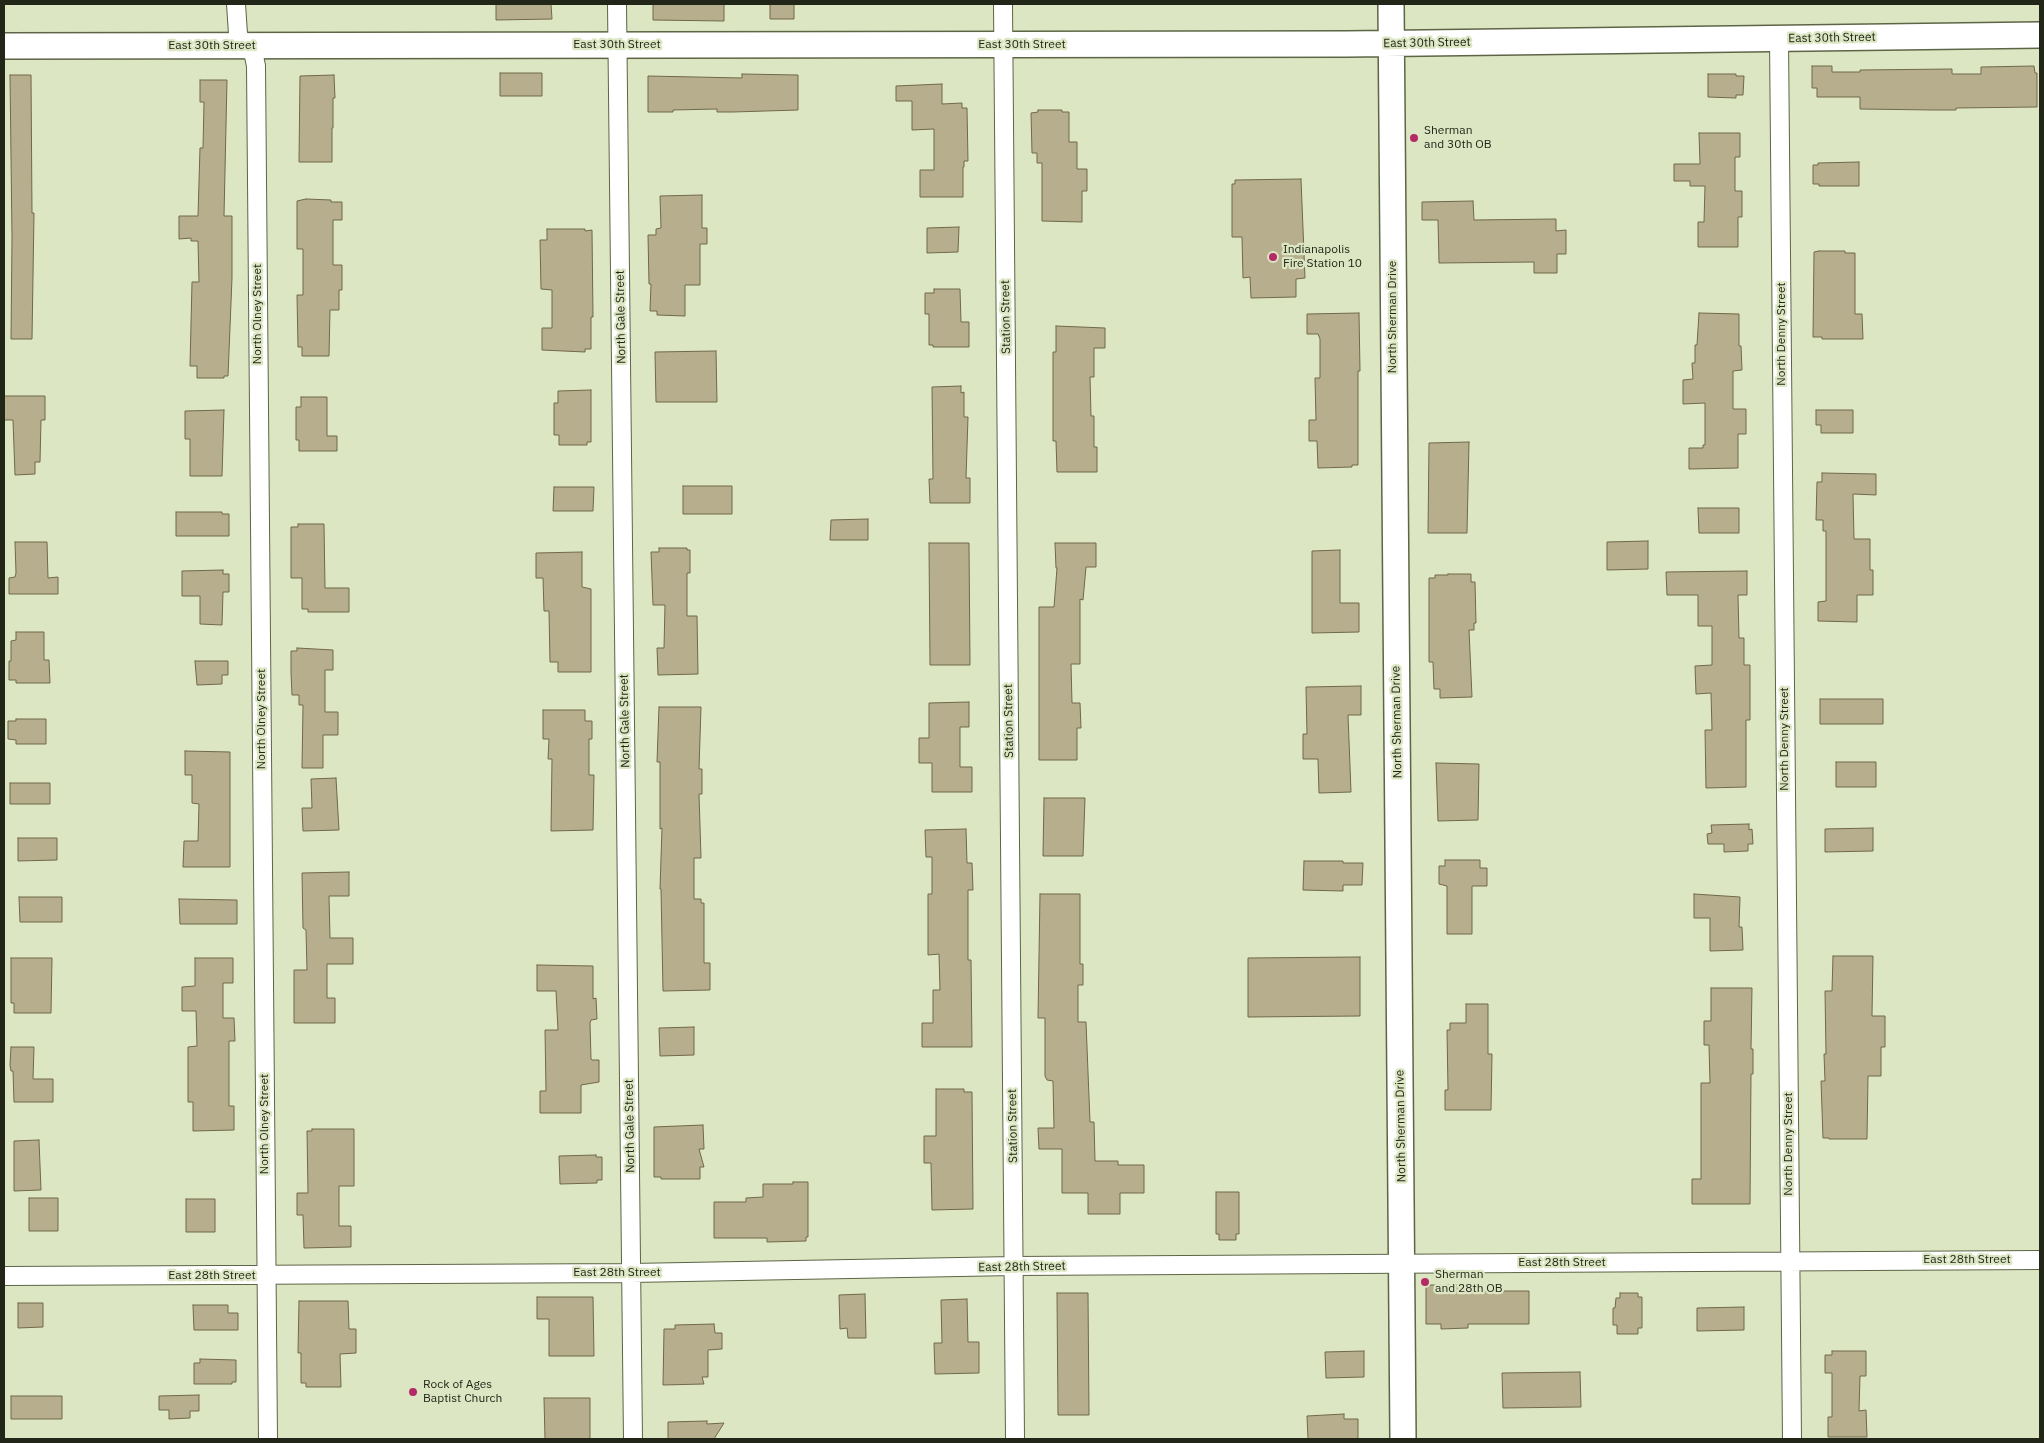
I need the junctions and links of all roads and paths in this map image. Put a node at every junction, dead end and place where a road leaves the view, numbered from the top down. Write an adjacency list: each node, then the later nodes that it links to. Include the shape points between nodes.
1 (236, 4): 11 (street, North Olney Street, via 237,31)
2 (618, 4): 7 (street, North Gale Street)
3 (1003, 4): 9 (street, Station Street)
4 (1391, 4): 8 (main road, North Sherman Drive)
5 (2040, 35): 6 (main road, East 30th Street)
6 (1779, 39): 8 (main road, East 30th Street); 13 (street, North Denny Street)
7 (618, 44): 9 (main road, East 30th Street); 11 (main road, East 30th Street); 16 (street, North Gale Street)
8 (1391, 44): 9 (main road, East 30th Street); 14 (main road, North Sherman Drive)
9 (1004, 45): 15 (street, Station Street)
10 (4, 46): 11 (main road, East 30th Street)
11 (246, 46): 18 (street, North Olney Street, via 254,56 256,66)
12 (2040, 1260): 13 (street, East 28th Street)
13 (1790, 1262): 14 (street, East 28th Street); 23 (street, North Denny Street)
14 (1402, 1263): 15 (street, East 28th Street); 22 (main road, North Sherman Drive)
15 (1014, 1266): 16 (street, East 28th Street); 21 (street, Station Street)
16 (631, 1273): 18 (street, East 28th Street); 20 (street, North Gale Street)
17 (4, 1276): 18 (street, East 28th Street)
18 (266, 1276): 19 (street, North Olney Street)
19 (268, 1439)
20 (633, 1439)
21 (1015, 1439)
22 (1403, 1439)
23 (1792, 1439)

